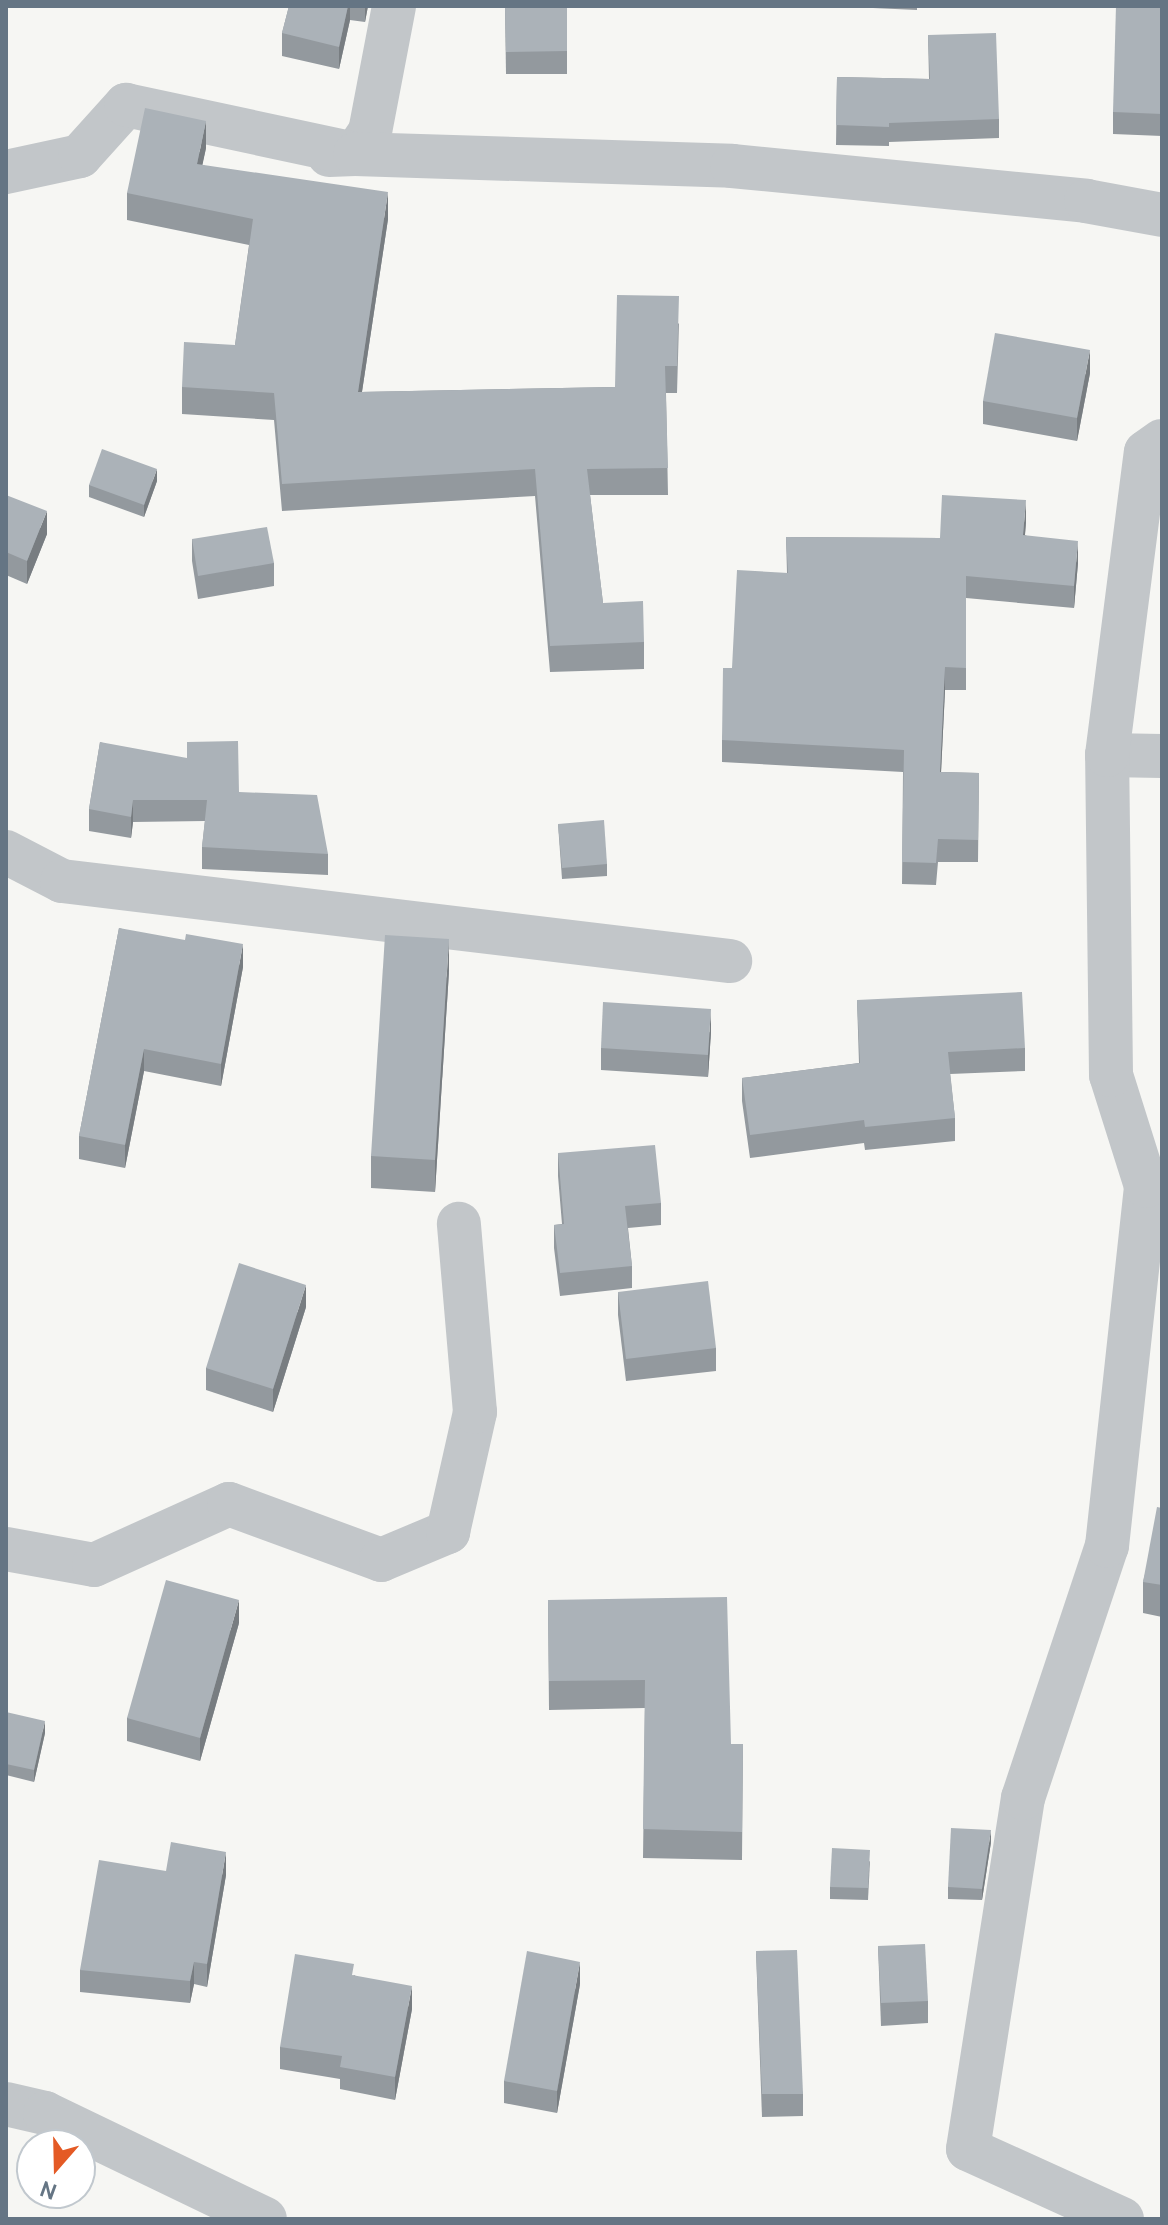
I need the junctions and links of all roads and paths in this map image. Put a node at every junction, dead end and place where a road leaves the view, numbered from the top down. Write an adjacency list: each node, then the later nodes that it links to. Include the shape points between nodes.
1 (394, 6): 2 (street, via 370,132)
2 (355, 154): 3 (street); 4 (street, via 126,105 80,156); 5 (street, via 732,166 1086,201)
3 (274, 158)
4 (6, 172)
5 (1162, 215)
6 (1162, 441): 7 (street, via 1146,452)
7 (1107, 755): 8 (street); 15 (street, via 1111,1075 1146,1186 1107,1546 1023,1798 968,2149)
8 (1162, 756)
9 (6, 852): 10 (street, via 62,881)
10 (730, 961)
11 (459, 1224): 12 (street, via 475,1412 448,1532 381,1560 229,1504 94,1565)
12 (6, 1549)
13 (6, 2104): 14 (street, via 45,2113)
14 (265, 2219)
15 (1122, 2219)

